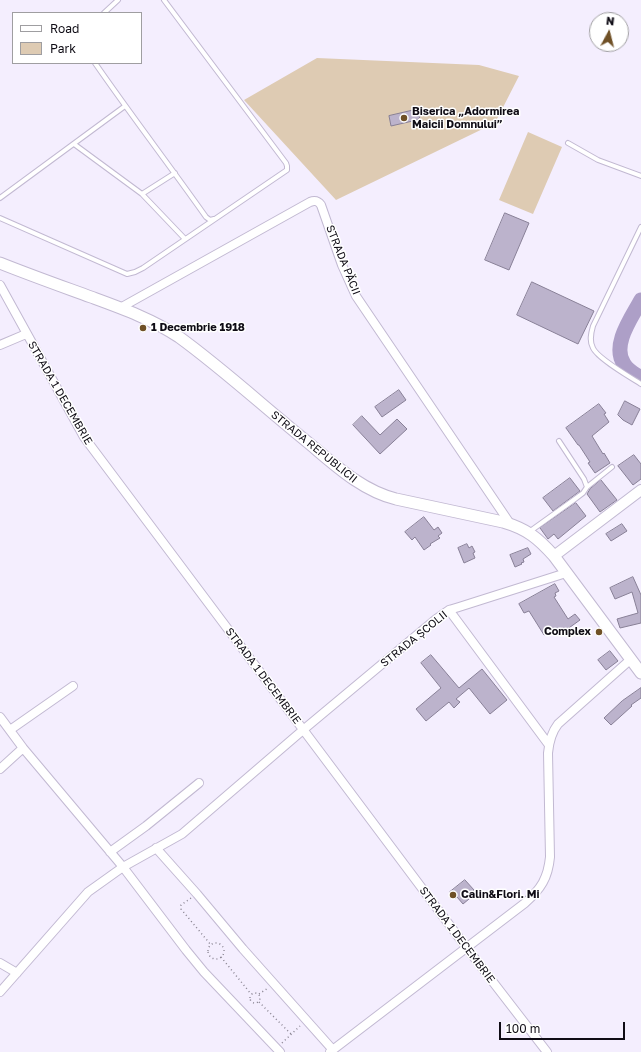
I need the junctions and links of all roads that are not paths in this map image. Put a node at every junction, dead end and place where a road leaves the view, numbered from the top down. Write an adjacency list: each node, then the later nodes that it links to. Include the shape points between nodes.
1 (118, 0): 3 (lane)
2 (164, 0): 13 (lane, via 287,166 287,170)
3 (105, 12)
4 (96, 64): 5 (lane)
5 (125, 106): 7 (lane); 8 (lane)
6 (568, 143): 9 (lane, via 598,160)
7 (74, 144): 10 (lane); 11 (lane)
8 (175, 173): 10 (lane); 13 (lane, via 206,218)
9 (641, 176)
10 (142, 194): 15 (lane)
11 (0, 198)
12 (0, 218): 15 (lane, via 127,274 143,268)
13 (215, 219): 15 (lane)
14 (641, 227): 22 (lane, via 591,333 592,348 597,355)
15 (186, 239)
16 (0, 263): 18 (main road, STRADA REPUBLICII)
17 (0, 285): 19 (street, STRADA 1 DECEMBRIE)
18 (120, 308): 27 (main road, STRADA REPUBLICII, via 154,322 185,342 343,471 369,489 387,496); 27 (street, STRADA PĂCII, via 310,202 319,202 342,266 356,296)
19 (26, 334): 21 (street); 37 (street, STRADA 1 DECEMBRIE, via 84,438)
20 (0, 336): 21 (street)
21 (4, 343)
22 (641, 384)
23 (559, 441): 25 (lane, via 584,479)
24 (612, 468): 25 (lane)
25 (586, 487): 28 (lane, via 576,499)
26 (641, 490): 29 (street)
27 (511, 525): 28 (main road, STRADA REPUBLICII)
28 (529, 533): 29 (main road, STRADA REPUBLICII)
29 (554, 556): 30 (main road, STRADA REPUBLICII)
30 (566, 573): 31 (street, STRADA ȘCOLII); 32 (main road, STRADA REPUBLICII)
31 (449, 610): 37 (street, STRADA ȘCOLII); 38 (street)
32 (630, 660): 33 (main road, STRADA REPUBLICII); 38 (street, via 558,724)
33 (641, 673)
34 (73, 686): 36 (street)
35 (0, 717): 36 (street)
36 (10, 730): 39 (street)
37 (303, 730): 42 (street, STRADA ȘCOLII, via 182,834); 45 (street, STRADA 1 DECEMBRIE)
38 (549, 745): 45 (street, via 550,857 544,883 533,896)
39 (23, 748): 40 (street); 43 (street)
40 (0, 769)
41 (199, 783): 43 (street)
42 (156, 848): 44 (street, STRADA ȘCOLII); 50 (street)
43 (110, 852): 44 (street)
44 (123, 867): 47 (street, STRADA ȘCOLII, via 88,892); 49 (street, via 204,972)
45 (466, 948): 50 (street); 51 (street, STRADA 1 DECEMBRIE)
46 (0, 963): 47 (street)
47 (17, 973): 48 (street, STRADA ȘCOLII)
48 (0, 992)
49 (279, 1050)
50 (332, 1051)
51 (548, 1052)

